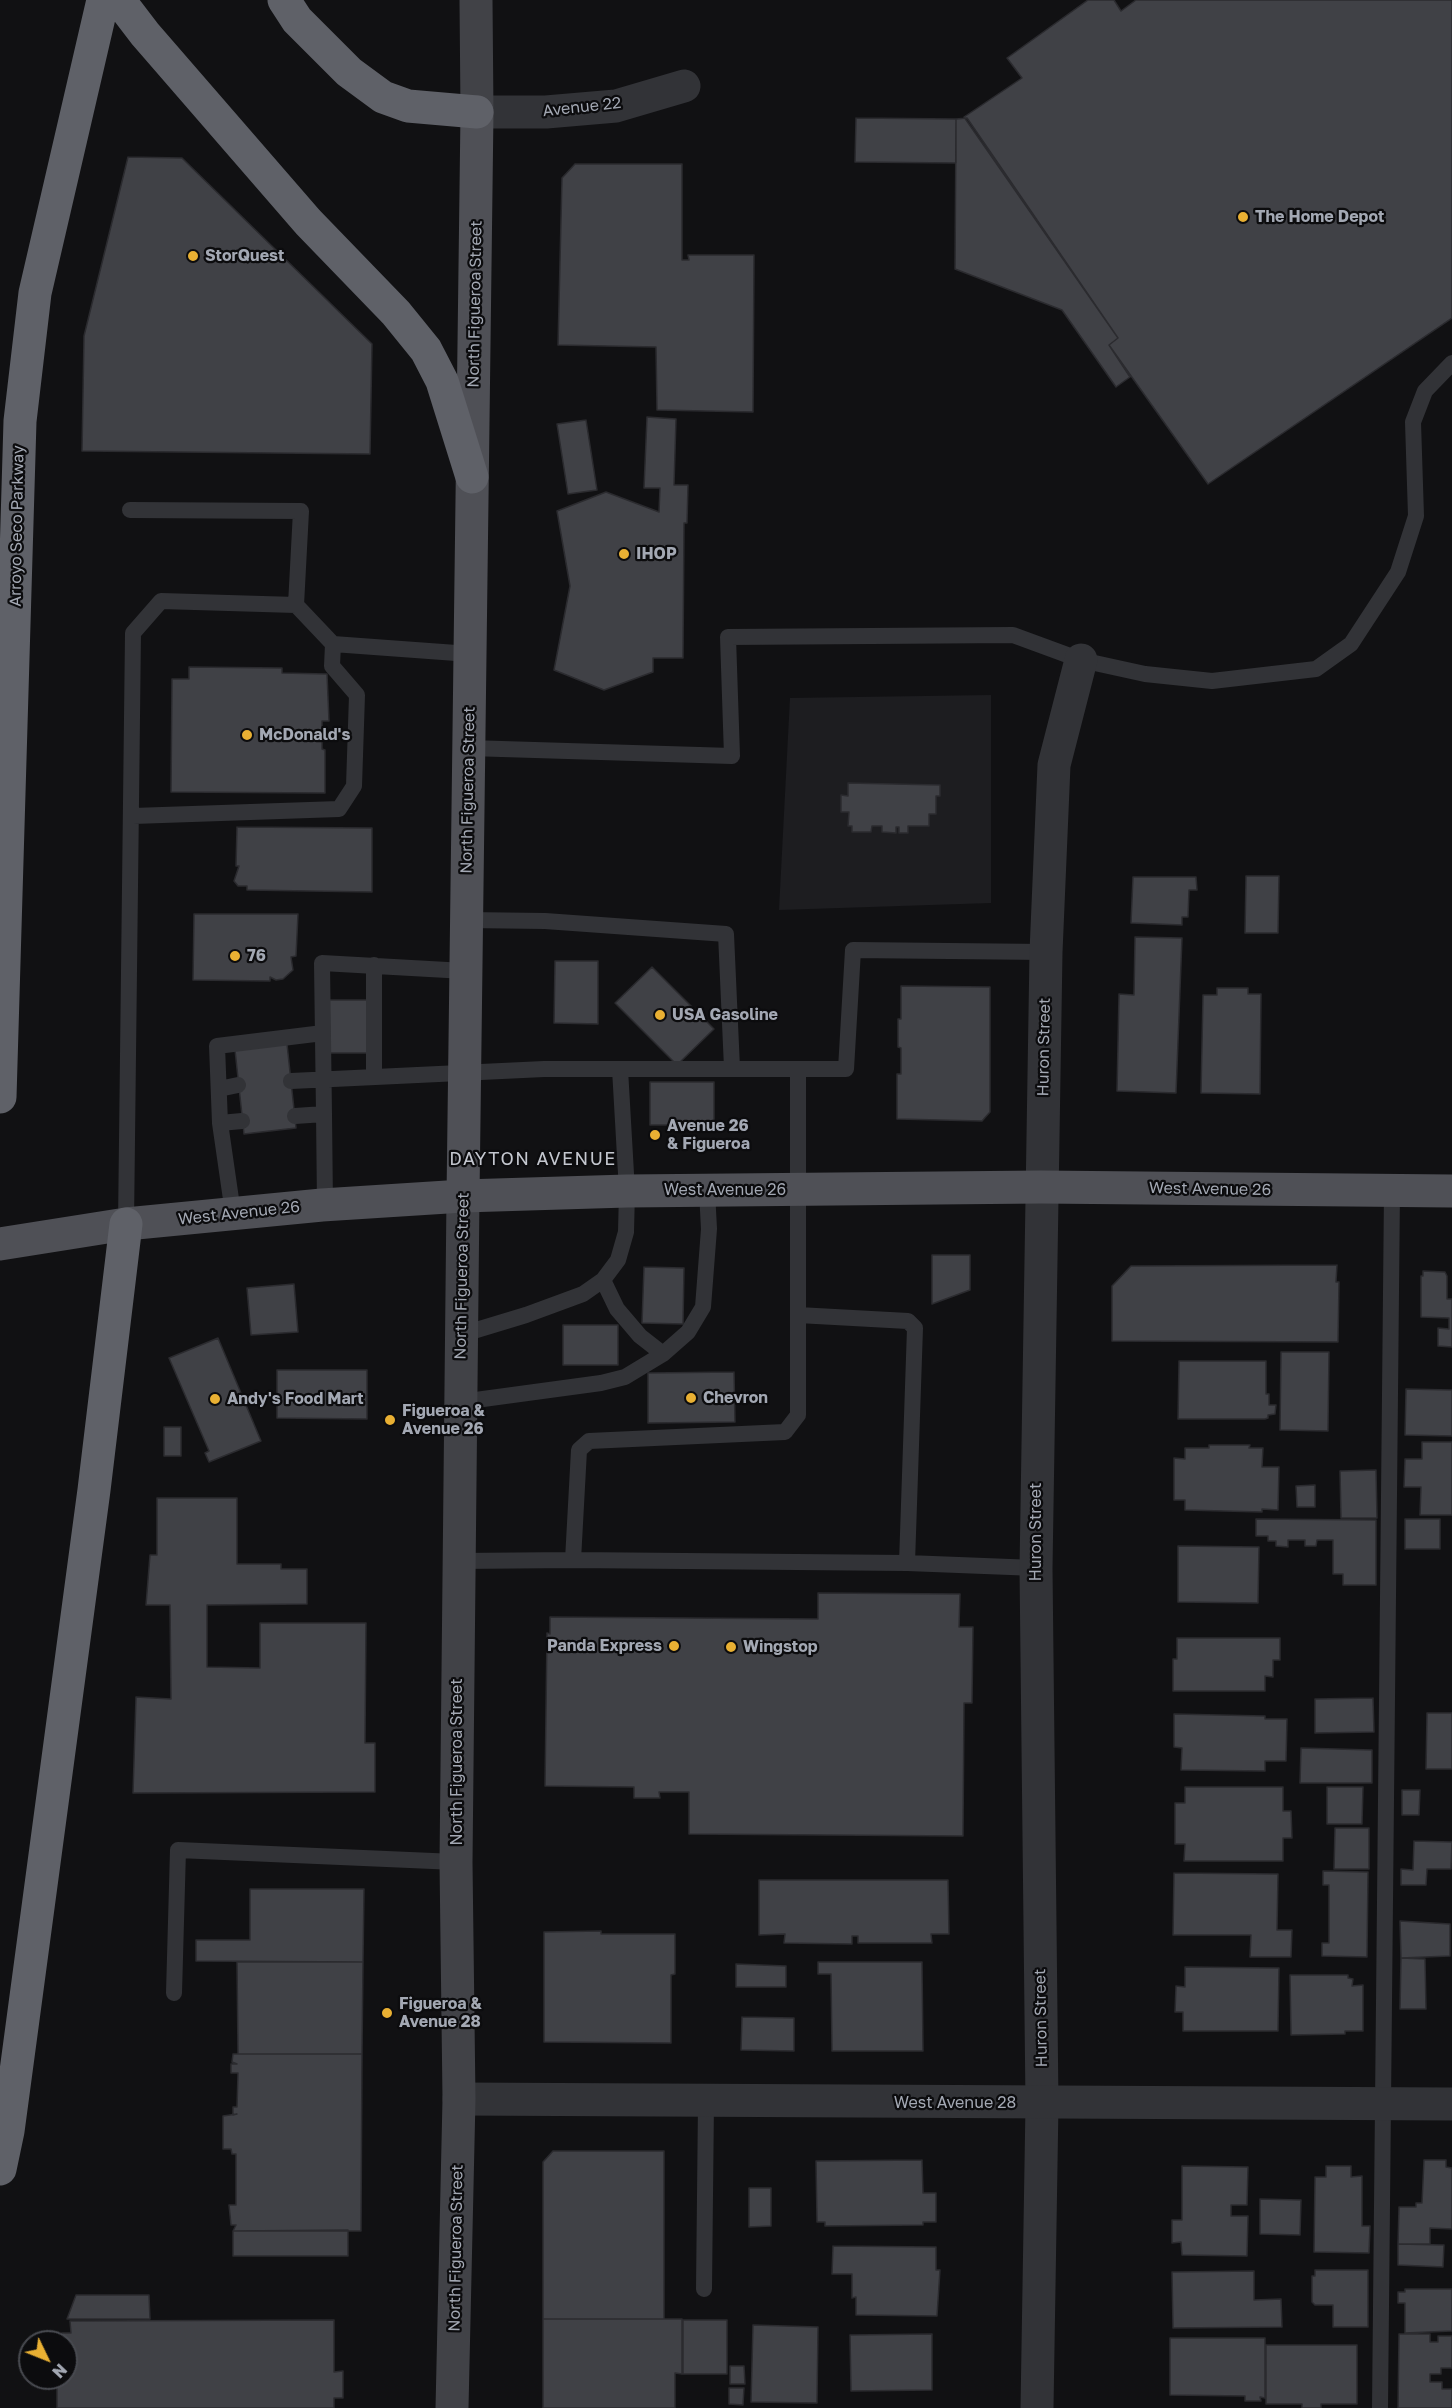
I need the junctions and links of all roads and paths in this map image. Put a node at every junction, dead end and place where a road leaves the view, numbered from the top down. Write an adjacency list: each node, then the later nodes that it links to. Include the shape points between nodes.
1 (103, 0): 30 (highway, Arroyo Seco Parkway, via 35,293 20,421)
2 (119, 0): 8 (highway, via 308,222 396,313 426,350 442,381)
3 (284, 0): 6 (highway, via 297,20 349,72 383,98 408,106)
4 (476, 0): 6 (main road, North Figueroa Street)
5 (684, 86): 6 (street, Avenue 22, via 616,106)
6 (477, 112): 8 (main road, North Figueroa Street)
7 (1452, 363): 13 (lane, via 1425,392 1413,422 1416,516 1398,572 1351,644 1316,669 1212,681 1145,674)
8 (472, 477): 12 (main road, North Figueroa Street)
9 (130, 510): 10 (lane, via 301,511)
10 (296, 605): 11 (lane); 15 (lane, via 161,601 133,633)
11 (333, 644): 12 (lane); 15 (lane, via 332,666 357,695 354,786 339,809)
12 (470, 654): 14 (main road, North Figueroa Street)
13 (1081, 660): 14 (lane, via 1013,635 728,637 732,756); 17 (street, Huron Street, via 1054,765)
14 (469, 748): 16 (main road, North Figueroa Street)
15 (133, 816): 44 (lane)
16 (466, 920): 19 (main road, North Figueroa Street); 21 (lane, via 544,921 726,934)
17 (1046, 952): 23 (lane, via 853,950 846,1069); 35 (street, Huron Street)
18 (374, 965): 19 (lane); 20 (lane, via 322,963); 25 (lane)
19 (465, 971): 24 (main road, North Figueroa Street)
20 (323, 1033): 26 (lane); 29 (lane, via 217,1046)
21 (732, 1068): 22 (lane); 23 (lane)
22 (620, 1069): 24 (lane); 37 (lane)
23 (798, 1069): 36 (lane)
24 (464, 1073): 25 (lane); 41 (main road, North Figueroa Street)
25 (374, 1076): 26 (lane)
26 (324, 1077): 27 (lane); 31 (lane)
27 (291, 1081)
28 (238, 1085): 29 (lane)
29 (219, 1089): 34 (lane)
30 (0, 1097)
31 (324, 1114): 32 (lane); 42 (lane)
32 (295, 1116)
33 (242, 1121): 34 (lane)
34 (220, 1124): 43 (lane)
35 (1041, 1186): 36 (main road, West Avenue 26); 39 (main road, West Avenue 26); 54 (street, Huron Street)
36 (799, 1190): 38 (main road, West Avenue 26); 47 (lane)
37 (627, 1191): 38 (main road, West Avenue 26); 41 (main road, West Avenue 26); 46 (lane, via 626,1232 618,1260)
38 (707, 1191): 49 (lane, via 709,1229 703,1307 688,1332)
39 (1392, 1191): 40 (main road, West Avenue 26); 60 (lane)
40 (1452, 1191)
41 (463, 1196): 42 (main road, West Avenue 26); 48 (main road, North Figueroa Street)
42 (326, 1205): 43 (main road, West Avenue 26)
43 (233, 1213): 44 (main road, West Avenue 26)
44 (126, 1224): 45 (main road, West Avenue 26); 62 (highway, via 9,2131)
45 (0, 1244)
46 (603, 1280): 48 (lane, via 572,1298); 49 (lane, via 617,1309 640,1336)
47 (798, 1315): 51 (lane, via 798,1415 785,1432 589,1442 579,1450); 53 (lane, via 908,1321 915,1328)
48 (460, 1335): 50 (main road, North Figueroa Street)
49 (663, 1354): 50 (lane, via 625,1377 601,1383)
50 (461, 1402): 52 (main road, North Figueroa Street)
51 (573, 1560): 52 (lane); 53 (lane)
52 (458, 1561): 55 (main road, North Figueroa Street)
53 (907, 1563): 54 (lane)
54 (1036, 1568): 59 (street, Huron Street)
55 (456, 1862): 56 (lane, via 178,1850); 57 (main road, North Figueroa Street)
56 (174, 1993)
57 (459, 2099): 58 (street, West Avenue 28); 64 (main road, North Figueroa Street)
58 (706, 2102): 59 (street, West Avenue 28); 63 (lane)
59 (1042, 2104): 60 (street, West Avenue 28); 65 (street, Huron Street)
60 (1383, 2104): 61 (street, West Avenue 28); 66 (lane)
61 (1452, 2104)
62 (0, 2169)
63 (704, 2289)
64 (453, 2408)
65 (1037, 2408)
66 (1380, 2408)

